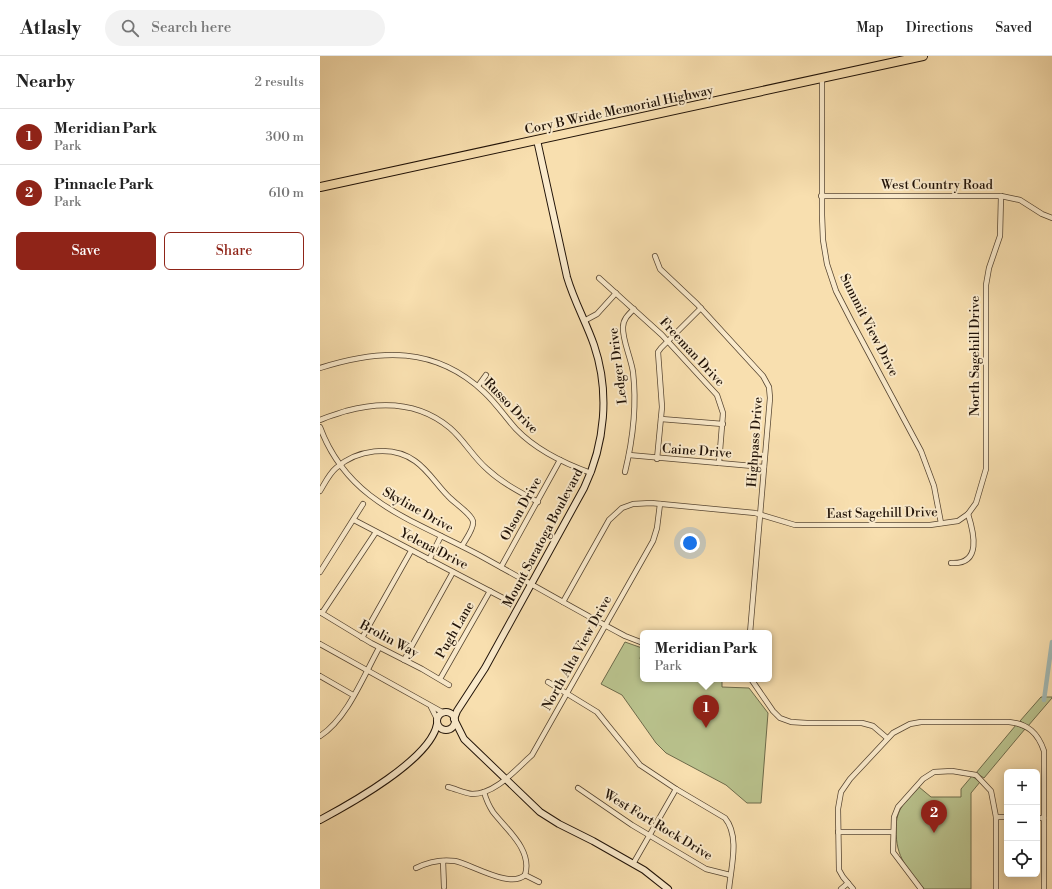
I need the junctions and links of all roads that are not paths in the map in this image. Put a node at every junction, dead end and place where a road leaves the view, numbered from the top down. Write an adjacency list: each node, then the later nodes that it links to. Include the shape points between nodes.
1 (923, 56): 2 (highway, Cory B Wride Memorial Highway)
2 (822, 79): 3 (highway, Cory B Wride Memorial Highway); 5 (street, Summit View Drive)
3 (537, 140): 4 (highway, Cory B Wride Memorial Highway); 13 (street, Mount Saratoga Boulevard, via 567,277)
4 (320, 187)
5 (821, 196): 6 (street, West Country Road); 37 (street, Summit View Drive, via 826,264 834,286 921,451 934,486)
6 (1001, 196): 7 (street, West Country Road, via 1020,200); 35 (street, North Sagehill Drive, via 1000,236 986,285 986,469 976,503)
7 (1050, 218)
8 (656, 256): 11 (street, Highpass Drive, via 660,269)
9 (599, 278): 10 (street, Freeman Drive)
10 (616, 293): 12 (street, Freeman Drive); 13 (street, via 599,312)
11 (701, 308): 14 (street); 27 (street, Highpass Drive, via 768,383 770,394)
12 (634, 309): 14 (street, Freeman Drive); 22 (street, Ledger Drive, via 625,319 623,328 631,361 634,392 634,426)
13 (584, 321): 29 (street, Mount Saratoga Boulevard, via 597,355 603,391 602,428)
14 (668, 340): 18 (street, via 658,354 662,387); 20 (street, Freeman Drive, via 718,395 723,409)
15 (320, 368): 17 (street, Russo Drive, via 368,356 412,356 445,366)
16 (486, 375): 17 (street)
17 (478, 386): 24 (street, Russo Drive, via 523,436)
18 (661, 419): 20 (street); 23 (street)
19 (320, 420): 31 (street, via 372,405 398,405 415,409 444,424 493,474)
20 (722, 424): 25 (street, Freeman Drive)
21 (320, 427): 26 (street, Skyline Drive)
22 (629, 455): 23 (street, Caine Drive); 28 (street, Ledger Drive)
23 (657, 459): 25 (street, Caine Drive)
24 (560, 460): 29 (street, Russo Drive); 31 (street, Olson Drive)
25 (719, 463): 27 (street, Caine Drive)
26 (340, 465): 30 (street); 39 (street, Skyline Drive, via 355,483 374,499); 40 (street, via 353,457 379,451 394,452 411,458 473,519)
27 (764, 467): 34 (street, Highpass Drive)
28 (625, 472)
29 (591, 473): 47 (street, Mount Saratoga Boulevard)
30 (320, 491)
31 (538, 502): 44 (street, Olson Drive)
32 (363, 504): 36 (street)
33 (660, 504): 34 (street, East Sagehill Drive); 50 (street, via 633,504 613,515); 52 (street, North Alta View Drive, via 653,541)
34 (760, 514): 37 (street, East Sagehill Drive, via 795,525); 53 (street, Highpass Drive)
35 (968, 514): 37 (street, East Sagehill Drive, via 958,520); 43 (street, via 974,536 974,549 968,559 959,564)
36 (354, 520): 38 (street, Yelena Drive); 45 (street)
37 (941, 523)
38 (376, 532): 41 (street, Yelena Drive); 51 (street)
39 (440, 536): 40 (street, Skyline Drive); 42 (street)
40 (462, 546): 44 (street, Skyline Drive)
41 (411, 551): 42 (street, Yelena Drive); 54 (street)
42 (429, 560): 46 (street, Yelena Drive)
43 (951, 563)
44 (501, 567): 47 (street, Skyline Drive)
45 (320, 572)
46 (453, 572): 48 (street, Yelena Drive); 58 (street)
47 (531, 584): 50 (street, Skyline Drive); 67 (street, Mount Saratoga Boulevard, via 481,676)
48 (490, 591): 49 (street, Yelena Drive); 61 (street, Pugh Lane)
49 (503, 598)
50 (562, 602): 52 (street, Skyline Drive)
51 (321, 613): 54 (street, Brolin Way)
52 (605, 626): 55 (street, Skyline Drive); 65 (street, North Alta View Drive)
53 (750, 630)
54 (362, 638): 57 (street, Brolin Way)
55 (640, 642)
56 (320, 644): 59 (street)
57 (379, 648): 58 (street, Brolin Way); 59 (street)
58 (404, 660): 61 (street, Brolin Way)
59 (366, 671): 66 (street); 68 (street, via 410,692)
60 (320, 676): 66 (street)
61 (440, 680): 64 (street, Brolin Way)
62 (548, 682): 65 (street)
63 (753, 682): 74 (street, via 780,718 791,722 866,724)
64 (449, 685)
65 (568, 693): 77 (street, North Alta View Drive, via 532,755); 80 (street, via 597,712 640,765)
66 (353, 695): 73 (street, via 339,719)
67 (461, 702): 69 (street, Mount Saratoga Boulevard); 70 (street, Mount Saratoga Boulevard)
68 (428, 704): 69 (street); 71 (street)
69 (445, 713): 70 (street, via 450,714); 71 (street)
70 (454, 720): 72 (street, via 452,728); 75 (street)
71 (437, 722): 72 (street); 76 (street)
72 (446, 730): 75 (street); 76 (street)
73 (320, 736)
74 (887, 738): 85 (street, via 903,726 921,722 1022,724 1037,735 1044,751); 87 (street, via 843,788 838,803)
75 (464, 739): 77 (street)
76 (429, 740): 86 (street, via 390,778)
77 (505, 779): 81 (street, North Alta View Drive); 91 (street, via 547,817)
78 (448, 787): 81 (street, via 467,793)
79 (578, 788): 89 (street, West Fort Rock Drive)
80 (676, 789): 89 (street); 94 (street, via 725,818 731,825 733,840)
81 (484, 792): 93 (street, via 491,808 519,843 525,862)
82 (996, 817): 83 (street); 88 (street, via 991,791 982,779 961,771 941,771 928,775 898,807); 103 (street)
83 (1004, 817)
84 (1040, 818): 85 (street)
85 (1044, 818): 104 (street)
86 (320, 820)
87 (838, 832): 88 (street); 96 (street, via 839,870)
88 (892, 832): 102 (street, via 893,852 896,858)
89 (650, 836): 91 (street); 94 (street, West Fort Rock Drive, via 706,869)
90 (443, 861): 92 (street, via 431,862); 93 (street, via 458,862 500,878 518,879); 97 (street)
91 (633, 864): 98 (street)
92 (416, 868)
93 (525, 875): 95 (street)
94 (730, 875): 99 (street)
95 (539, 882)
96 (848, 883): 100 (street); 101 (street)
97 (444, 887)
98 (668, 889)
99 (729, 889)
100 (841, 889)
101 (852, 889)
102 (921, 889)
103 (996, 889)
104 (1044, 889)

